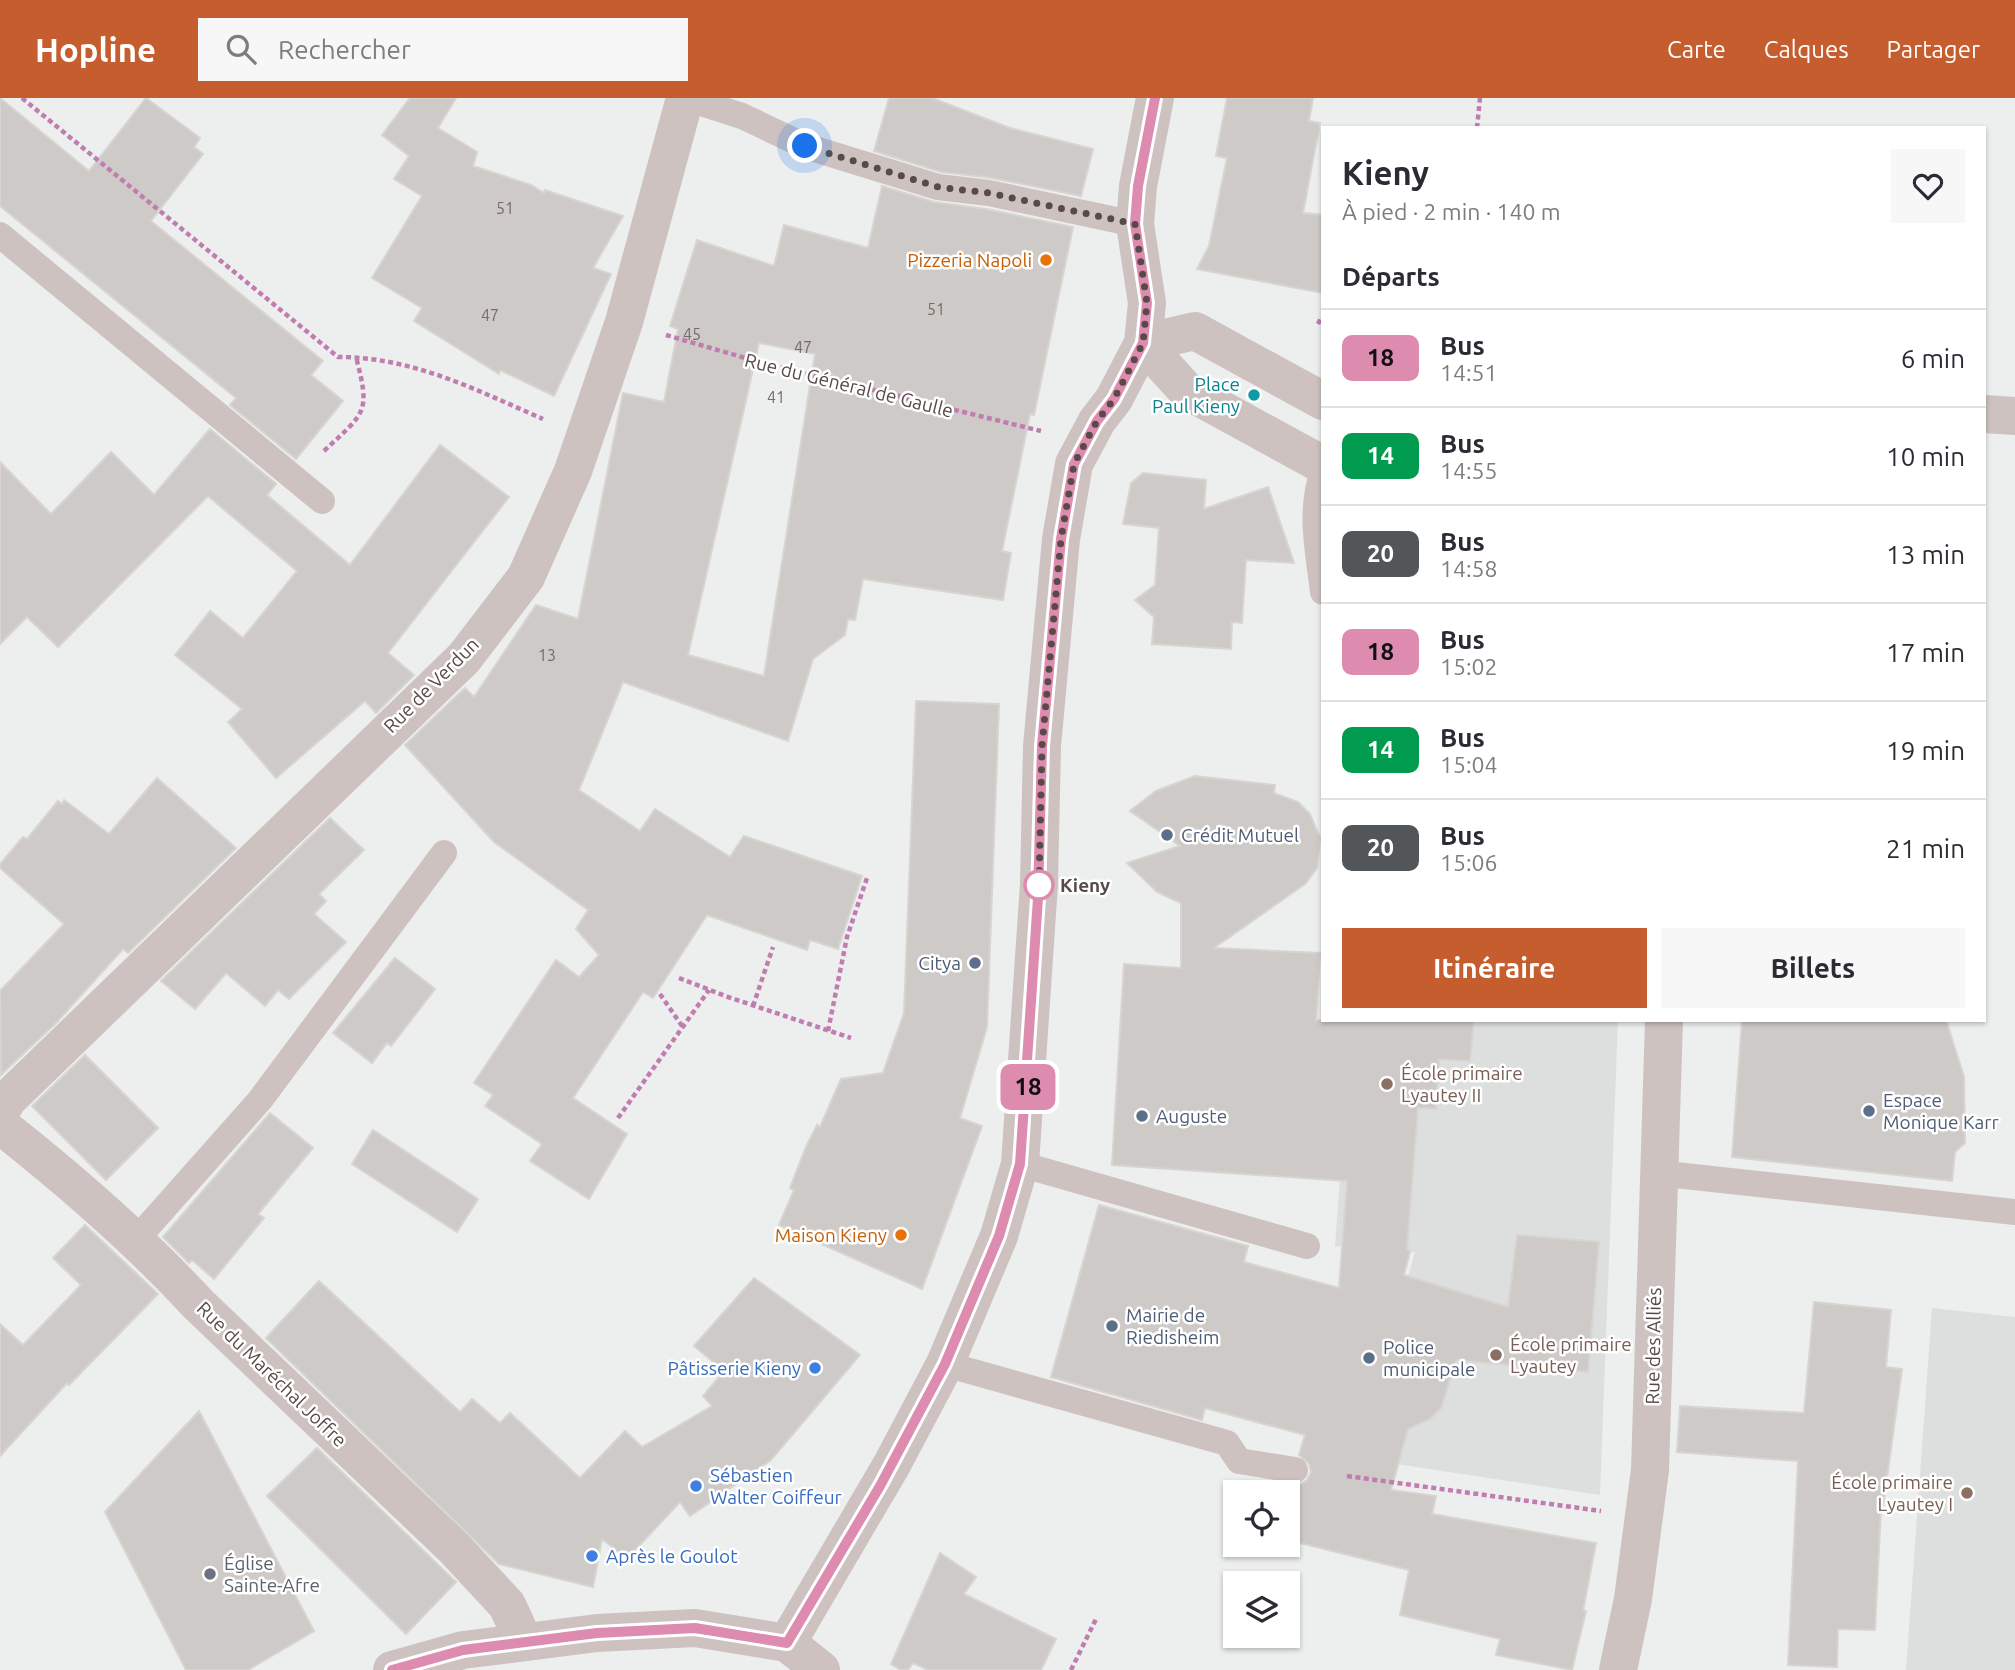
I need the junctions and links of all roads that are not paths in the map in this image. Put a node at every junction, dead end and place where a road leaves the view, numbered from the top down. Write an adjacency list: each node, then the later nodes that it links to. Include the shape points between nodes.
1 (685, 98): 3 (lane, via 742,116 805,146 938,187 989,193); 15 (street, Rue de Verdun, via 624,322 573,471 526,577 464,658 8,1098)
2 (1155, 98): 3 (street)
3 (1135, 224): 5 (street, via 1147,303)
4 (0, 235): 11 (lane)
5 (1143, 343): 6 (street, via 1195,331); 9 (street, via 1186,390); 17 (street, via 1074,464 1061,539 1042,746 1039,884)
6 (1321, 400)
7 (1986, 414): 8 (street)
8 (2015, 416)
9 (1321, 464)
10 (1321, 477): 12 (lane, via 1313,516)
11 (322, 501)
12 (1321, 577)
13 (444, 853): 20 (lane, via 260,1100)
14 (1664, 1022): 18 (street, Rue des Alliés)
15 (0, 1112)
16 (0, 1125): 20 (street, Rue du Maréchal Joffre)
17 (1020, 1164): 21 (lane); 22 (street, via 999,1236)
18 (1657, 1173): 19 (lane); 28 (street, Rue des Alliés, via 1649,1482 1636,1585)
19 (2015, 1212)
20 (135, 1241): 24 (street, Rue du Maréchal Joffre, via 454,1548 507,1605)
21 (1307, 1246)
22 (945, 1364): 23 (lane, via 1227,1443 1240,1461); 25 (street)
23 (1295, 1470)
24 (523, 1640): 25 (street, via 695,1628); 26 (street, via 463,1650)
25 (787, 1656): 27 (street)
26 (392, 1670)
27 (821, 1670)
28 (1618, 1670)

